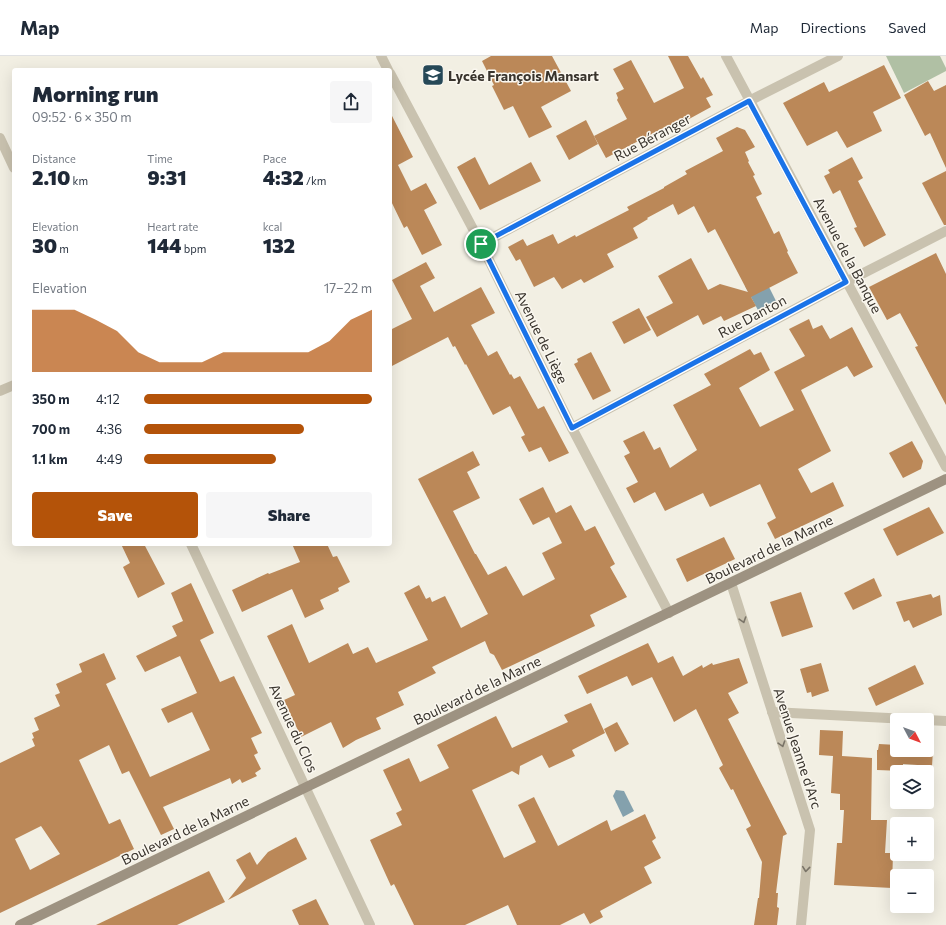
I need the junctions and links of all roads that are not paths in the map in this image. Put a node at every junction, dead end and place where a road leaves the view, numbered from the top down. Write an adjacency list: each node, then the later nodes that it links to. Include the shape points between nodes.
1 (381, 56): 4 (street)
2 (726, 56): 6 (street, Avenue de la Banque)
3 (838, 56): 6 (street, Rue Béranger)
4 (387, 68)
5 (392, 77): 10 (street, Avenue de Liège)
6 (749, 101): 10 (street, Rue Béranger); 11 (street, Avenue de la Banque)
7 (0, 138): 8 (street)
8 (12, 164)
9 (946, 231): 11 (street, Rue Danton)
10 (481, 244): 14 (street, Avenue de Liège)
11 (846, 282): 14 (street, Rue Danton); 15 (street, Avenue de la Banque)
12 (12, 386): 13 (street)
13 (0, 391)
14 (572, 428): 19 (street, Avenue de Liège)
15 (946, 467)
16 (946, 480): 18 (street, Boulevard de la Marne)
17 (192, 546): 24 (street, Avenue du Clos)
18 (731, 583): 19 (street, Boulevard de la Marne); 20 (street, Avenue Jeanne d'Arc, one-way to 20)
19 (668, 613): 24 (street, Boulevard de la Marne)
20 (772, 712): 21 (street); 27 (street, Avenue Jeanne d'Arc, one-way to 27, via 810,830)
21 (890, 718)
22 (934, 720): 23 (street)
23 (946, 721)
24 (306, 787): 25 (street, Boulevard de la Marne); 26 (street, Avenue du Clos)
25 (20, 925)
26 (370, 925)
27 (800, 925)

